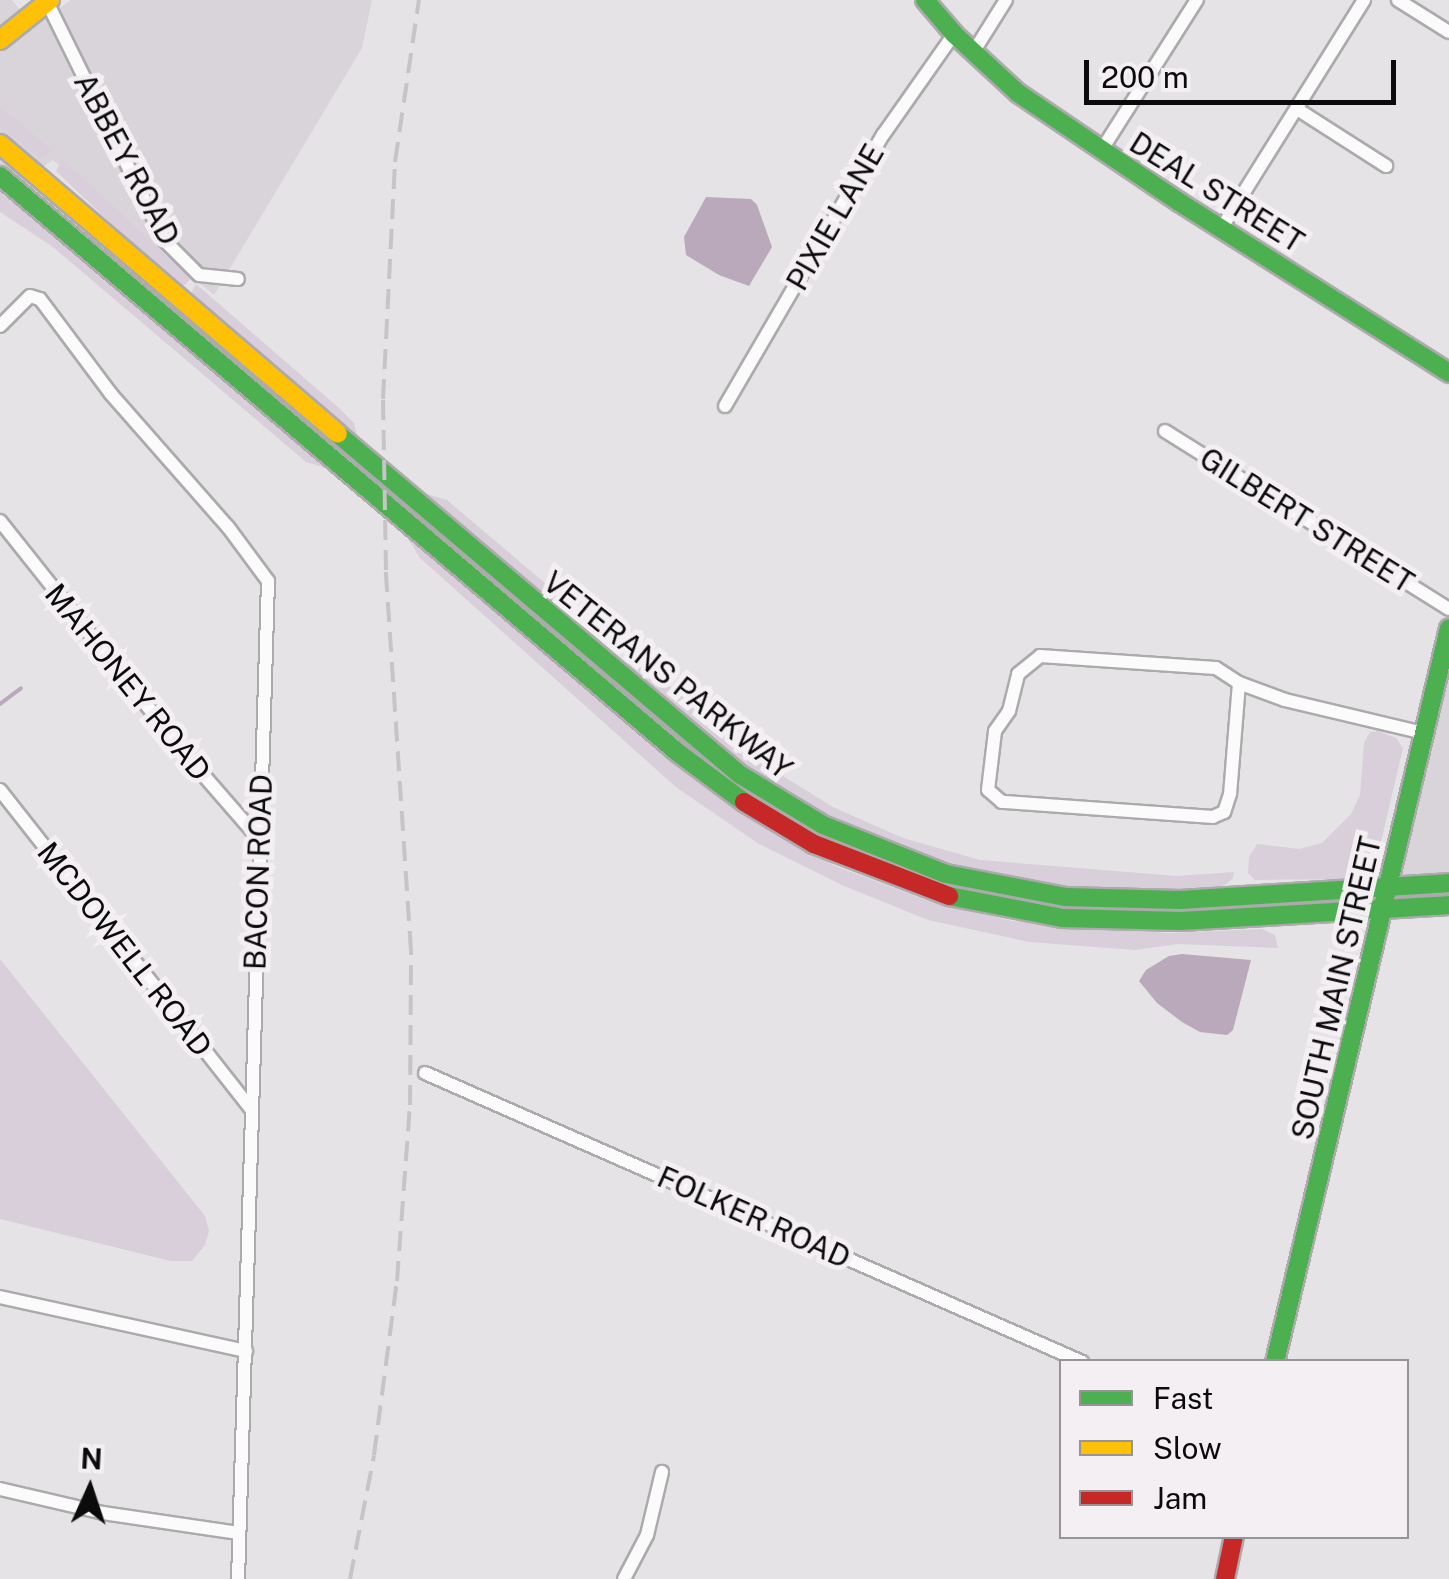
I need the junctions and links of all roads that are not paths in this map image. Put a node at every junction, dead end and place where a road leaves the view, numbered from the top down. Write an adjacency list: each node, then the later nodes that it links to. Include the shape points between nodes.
1 (925, 0): 8 (main road, DEAL STREET)
2 (1006, 0): 10 (street)
3 (1197, 0): 13 (street)
4 (1364, 0): 11 (street)
5 (1398, 0): 7 (street)
6 (48, 1): 9 (main road); 17 (street, ABBEY ROAD, via 164,240 199,275)
7 (1449, 32)
8 (954, 34): 10 (main road, DEAL STREET); 20 (street, PIXIE LANE, via 883,135)
9 (0, 40)
10 (974, 51): 13 (main road, DEAL STREET)
11 (1297, 109): 14 (street); 16 (street)
12 (0, 144): 30 (main road, VETERANS PARKWAY, via 676,724 740,774 824,825 946,874 1064,898 1180,900)
13 (1101, 152): 16 (main road, DEAL STREET)
14 (1386, 166)
15 (0, 176): 32 (main road, VETERANS PARKWAY, via 677,752 814,844 940,894 1062,918 1181,921)
16 (1221, 229): 19 (main road, DEAL STREET)
17 (238, 279)
18 (0, 326): 28 (street, BACON ROAD, via 30,296 40,299 268,581)
19 (1449, 373)
20 (726, 406)
21 (1165, 431): 23 (street, GILBERT STREET)
22 (0, 521): 28 (street, MAHONEY ROAD, via 196,768)
23 (1449, 609)
24 (1449, 628): 26 (main road, SOUTH MAIN STREET)
25 (1239, 683): 25 (street, via 1216,668 1040,656 1018,674 1009,711 994,731 992,797 1213,817 1224,812); 26 (street)
26 (1424, 732): 30 (main road, SOUTH MAIN STREET)
27 (0, 790): 34 (street, MCDOWELL ROAD)
28 (260, 838): 34 (street, BACON ROAD)
29 (1449, 883): 30 (main road, VETERANS PARKWAY)
30 (1389, 886): 32 (main road, SOUTH MAIN STREET)
31 (1449, 904): 32 (main road, VETERANS PARKWAY)
32 (1384, 906): 38 (main road, SOUTH MAIN STREET)
33 (425, 1073): 37 (street, FOLKER ROAD)
34 (250, 1108): 36 (street, BACON ROAD)
35 (0, 1297): 36 (street)
36 (246, 1351): 41 (street, BACON ROAD)
37 (1075, 1359)
38 (1276, 1359)
39 (662, 1472): 44 (street, via 647,1535)
40 (0, 1489): 41 (street)
41 (239, 1533): 43 (street, BACON ROAD)
42 (1233, 1539): 45 (main road)
43 (238, 1579)
44 (624, 1579)
45 (1225, 1579)

